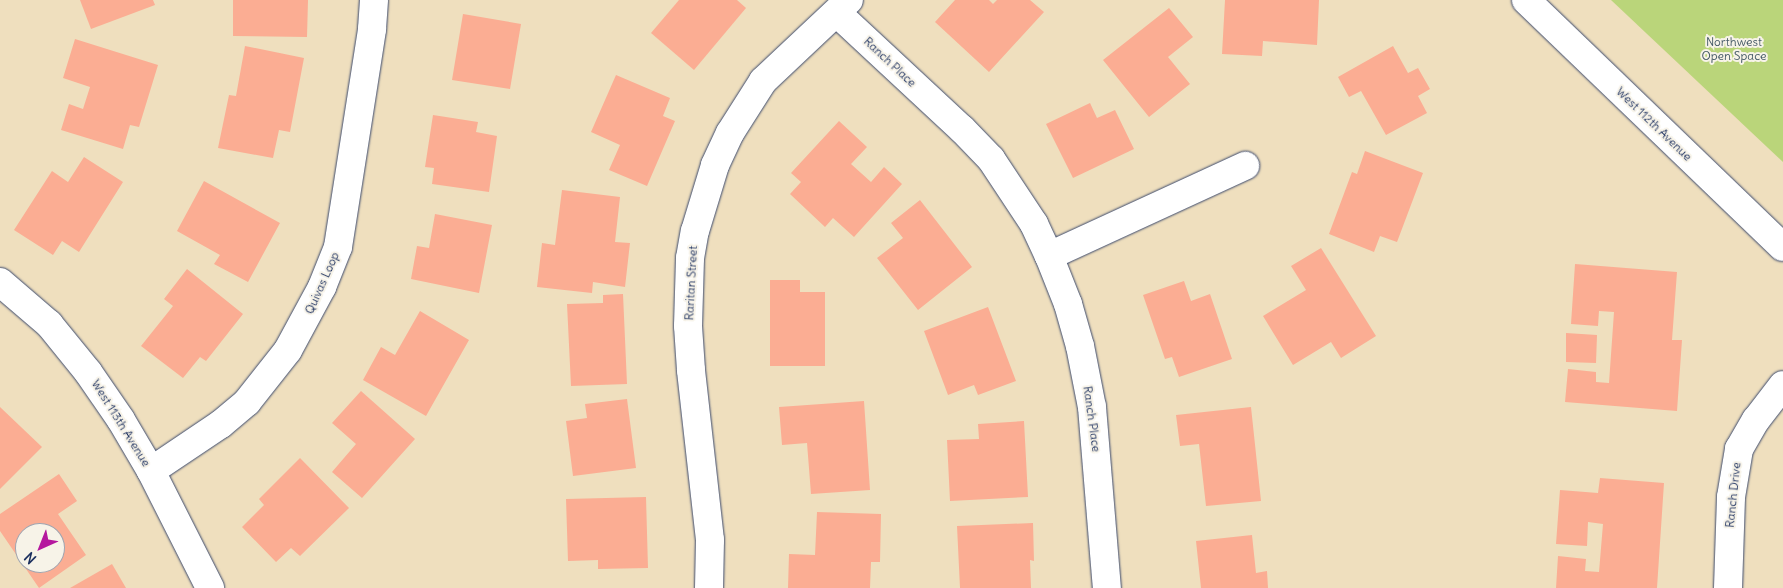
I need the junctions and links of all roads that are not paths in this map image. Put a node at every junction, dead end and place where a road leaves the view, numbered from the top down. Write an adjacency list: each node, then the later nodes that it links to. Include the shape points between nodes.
1 (374, 0): 9 (street, Quivas Loop, via 338,247 322,287 288,350 247,402 221,424)
2 (1526, 0): 5 (street, West 112th Avenue)
3 (843, 6): 6 (street, Ranch Place, via 990,160 1034,224); 11 (street, Raritan Street, via 763,81 715,165 695,231 690,258 688,326 710,540)
4 (1245, 166): 6 (street)
5 (1783, 247)
6 (1049, 256): 12 (street, Ranch Place, via 1080,346 1092,407)
7 (0, 282): 9 (street, West 113th Avenue, via 48,324 88,372)
8 (1783, 385): 13 (street, Ranch Drive, via 1739,449 1730,497)
9 (151, 471): 10 (street, West 113th Avenue)
10 (210, 588)
11 (709, 588)
12 (1107, 588)
13 (1728, 588)

